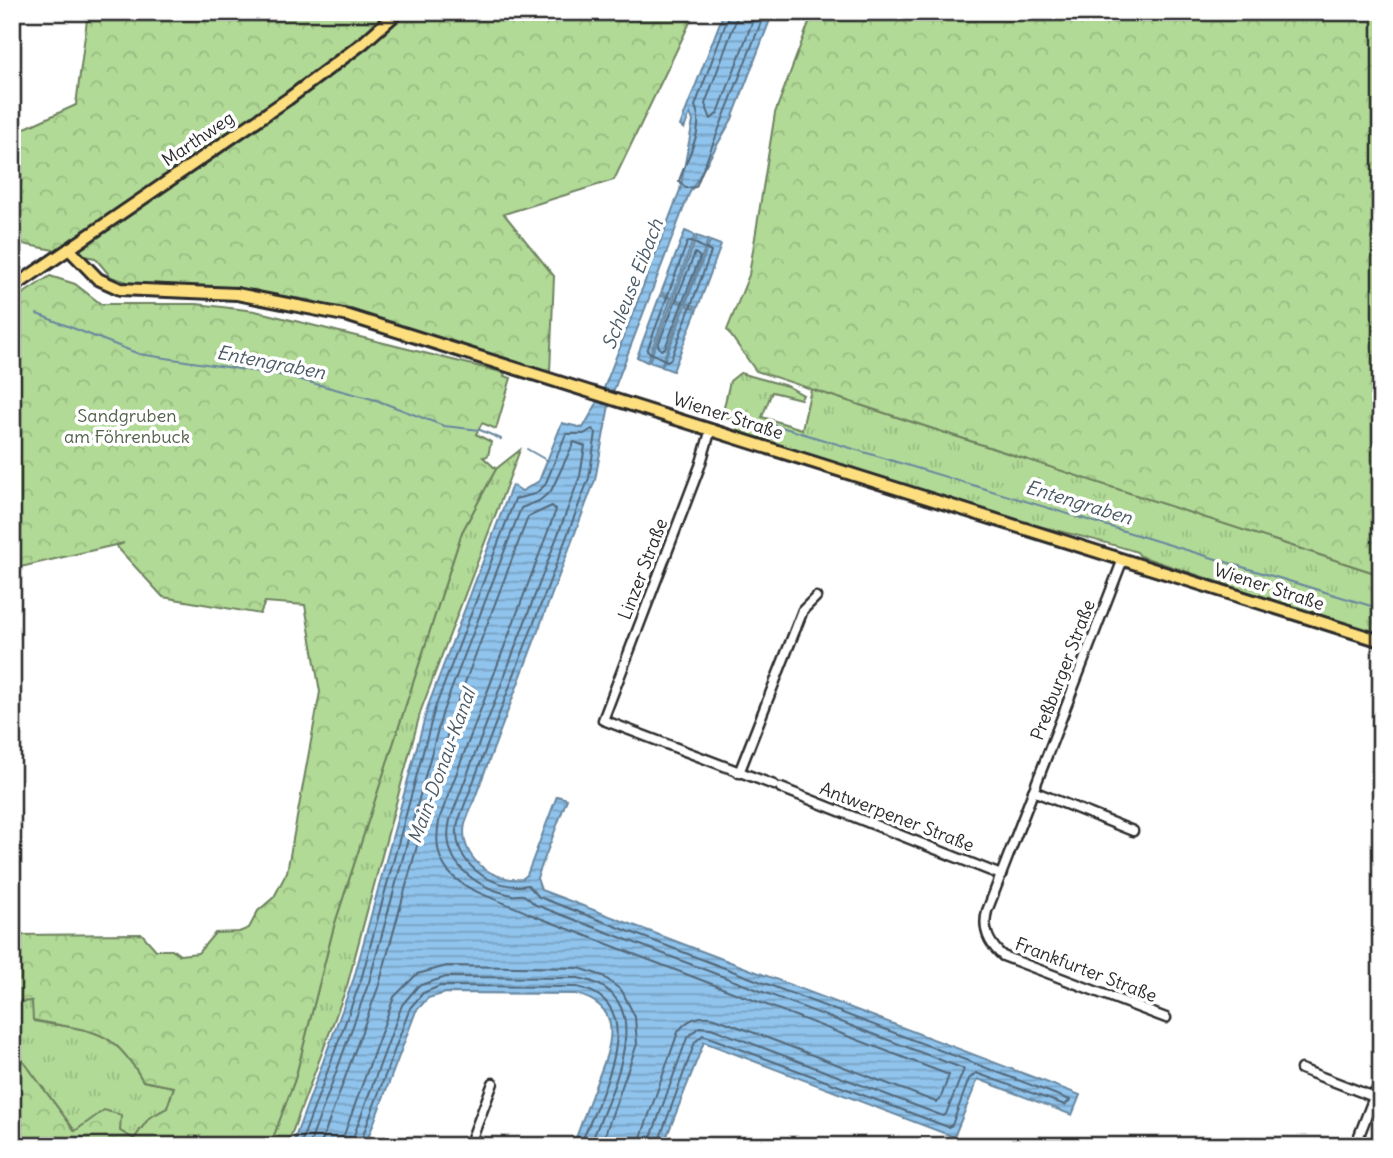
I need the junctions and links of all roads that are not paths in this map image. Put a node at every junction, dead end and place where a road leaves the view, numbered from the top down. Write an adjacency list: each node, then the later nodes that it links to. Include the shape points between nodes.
1 (398, 12): 2 (main road, Marthweg, via 288,99)
2 (69, 248): 3 (main road, Marthweg); 4 (main road, Wiener Straße, via 98,279 120,289 222,293 303,305)
3 (12, 288)
4 (710, 429): 5 (main road, Wiener Straße); 8 (street, Linzer Straße)
5 (1123, 559): 7 (main road, Wiener Straße); 10 (street, Preßburger Straße)
6 (816, 597): 9 (street, via 803,610)
7 (1381, 641)
8 (603, 720): 9 (street, Antwerpener Straße)
9 (739, 773): 12 (street, Antwerpener Straße)
10 (1033, 791): 11 (street); 12 (street, Preßburger Straße)
11 (1133, 831)
12 (1001, 874): 13 (street, Preßburger Straße)
13 (987, 911): 14 (street, Frankfurter Straße, via 989,942 1003,956)
14 (1166, 1018)
15 (1301, 1069): 18 (street)
16 (1381, 1079): 18 (street)
17 (493, 1083): 19 (street)
18 (1374, 1097): 20 (street)
19 (470, 1146)
20 (1355, 1146)

